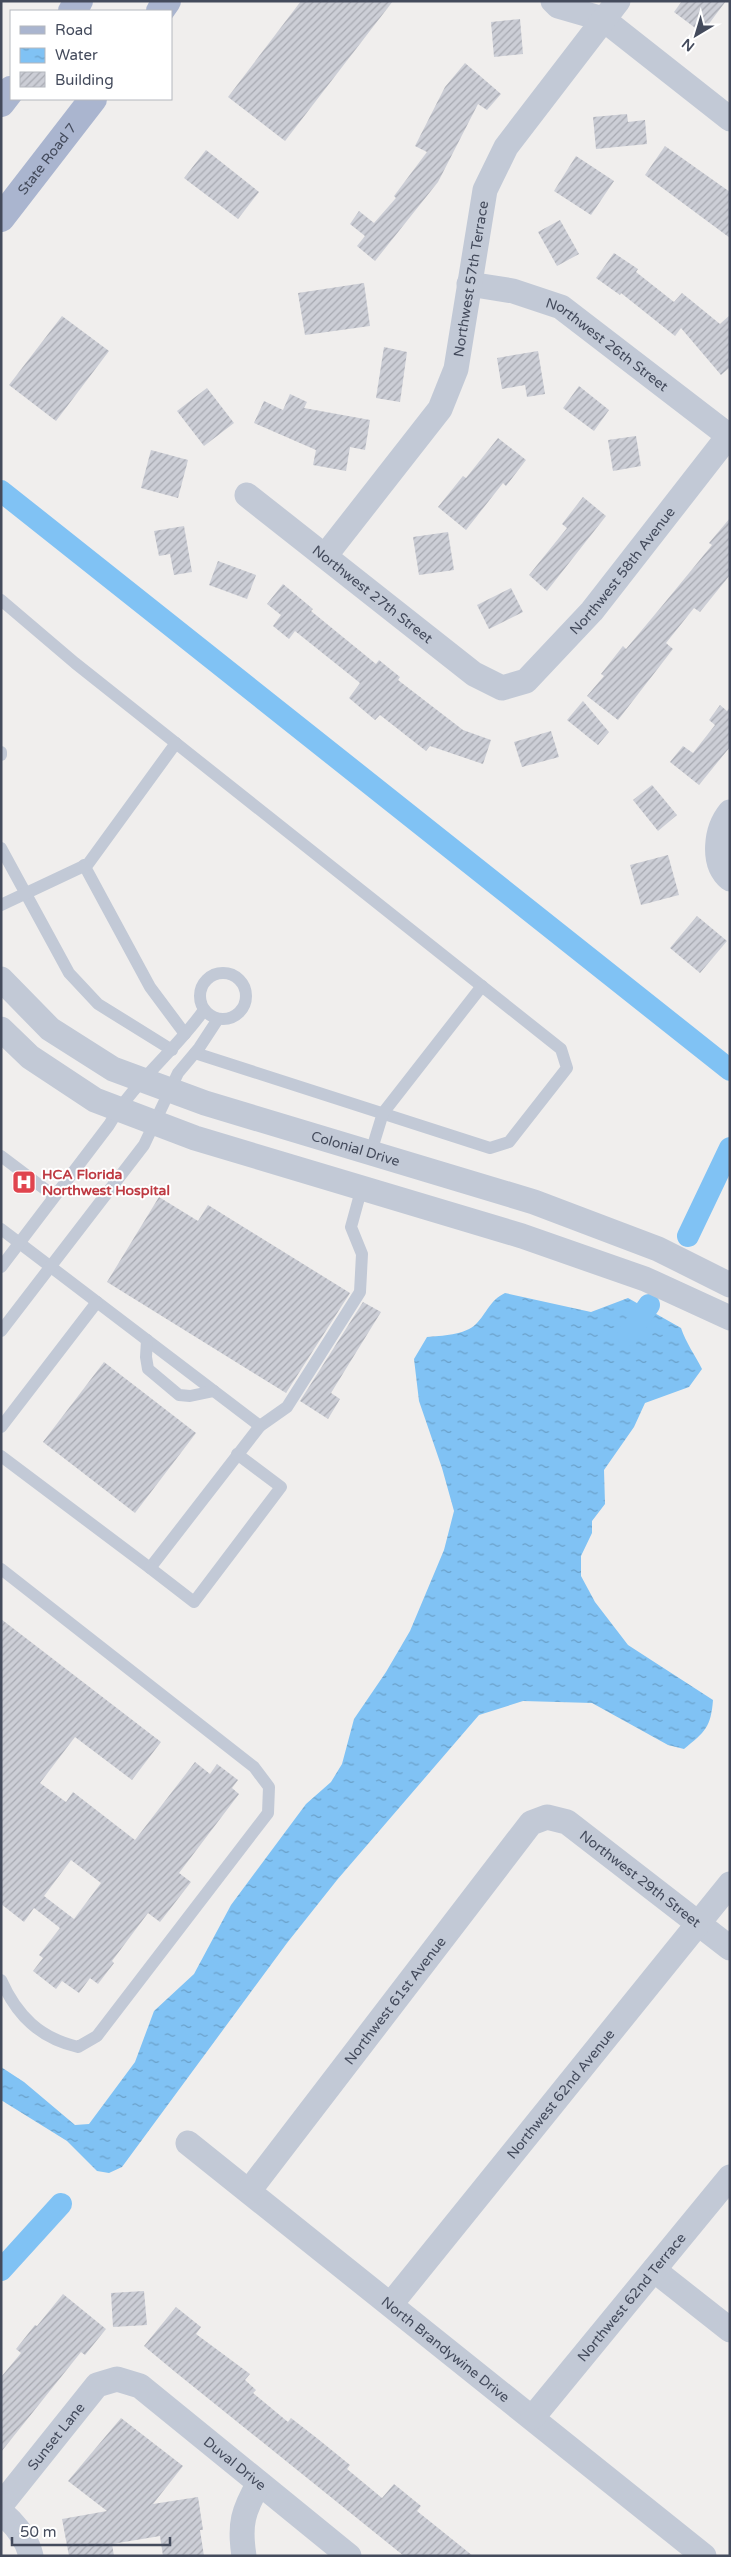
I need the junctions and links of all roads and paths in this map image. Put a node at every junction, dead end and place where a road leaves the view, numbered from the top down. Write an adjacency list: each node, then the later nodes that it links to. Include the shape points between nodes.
1 (553, 1): 2 (street, via 558,6)
2 (606, 7): 4 (street); 6 (street, Northwest 57th Terrace, via 506,147 485,190)
3 (92, 100): 5 (main road, State Road 7)
4 (730, 119)
5 (1, 218)
6 (469, 284): 7 (street, Northwest 26th Street, via 513,291 560,307); 9 (street, Northwest 57th Terrace, via 456,369 440,410)
7 (729, 435): 11 (street, Northwest 58th Avenue, via 592,611 526,681)
8 (247, 495): 9 (street, Northwest 27th Street)
9 (325, 556): 11 (street, Northwest 27th Street, via 474,674)
10 (1, 600): 12 (lane)
11 (502, 688)
12 (176, 743): 15 (lane); 20 (lane)
13 (730, 812): 16 (street, via 722,822 716,851 725,875)
14 (1, 848): 17 (lane)
15 (84, 865): 17 (lane); 24 (lane, via 150,987)
16 (730, 879)
17 (25, 894): 18 (lane); 25 (lane, via 69,973 98,1004)
18 (1, 906)
19 (1, 979): 27 (street, Colonial Drive, via 50,1029 113,1069)
20 (482, 986): 30 (lane); 30 (lane, via 561,1049 567,1068 509,1142 490,1148)
21 (204, 1010): 22 (lane); 22 (lane, via 200,995 205,981 218,973 234,975 244,986 247,1001 233,1018); 24 (lane)
22 (218, 1019): 26 (lane)
23 (1, 1030): 29 (street, via 30,1057 95,1100)
24 (185, 1034): 25 (lane)
25 (172, 1050): 27 (lane)
26 (195, 1053): 28 (lane); 30 (lane)
27 (143, 1081): 28 (street, Colonial Drive); 29 (lane)
28 (168, 1091): 31 (lane); 32 (street, Colonial Drive)
29 (118, 1108): 31 (street); 35 (lane, via 109,1125)
30 (383, 1113): 32 (lane)
31 (155, 1123): 34 (street); 41 (lane, via 144,1145)
32 (372, 1152): 34 (street); 36 (street, Colonial Drive)
33 (1, 1156): 35 (lane)
34 (362, 1188): 38 (street); 50 (lane, via 350,1227 362,1254 360,1292 287,1407)
35 (54, 1196): 39 (lane)
36 (534, 1202): 38 (street); 40 (street, Colonial Drive)
37 (1, 1229): 39 (lane)
38 (522, 1236): 43 (street)
39 (19, 1243): 41 (lane); 42 (lane)
40 (658, 1249): 43 (street); 44 (street, Colonial Drive)
41 (50, 1266): 45 (lane); 47 (lane)
42 (1, 1267)
43 (645, 1279): 46 (street)
44 (730, 1285)
45 (97, 1302): 48 (lane); 51 (lane)
46 (730, 1318)
47 (1, 1331)
48 (147, 1340): 49 (lane); 49 (lane, via 148,1369 179,1395 190,1396)
49 (214, 1390): 50 (lane)
50 (260, 1426): 52 (lane)
51 (1, 1427)
52 (237, 1454): 54 (lane); 54 (lane, via 281,1487 194,1602)
53 (1, 1456): 54 (lane)
54 (150, 1568)
55 (1, 1569): 60 (lane, via 254,1767 269,1788 268,1814 97,2036 78,2047 56,2042 32,2025 10,2002)
56 (547, 1817): 58 (street, Northwest 29th Street, via 567,1822); 63 (street, Northwest 61st Avenue, via 531,1823)
57 (730, 1884): 58 (street, Northwest 62nd Avenue)
58 (699, 1923): 59 (street, Northwest 29th Street); 65 (street, Northwest 62nd Avenue)
59 (730, 1948)
60 (1, 1980)
61 (188, 2143): 63 (street, North Brandywine Drive)
62 (730, 2177): 64 (street, Northwest 62nd Terrace)
63 (249, 2191): 65 (street, North Brandywine Drive)
64 (654, 2270): 66 (street); 68 (street, Northwest 62nd Terrace)
65 (391, 2304): 68 (street, North Brandywine Drive)
66 (730, 2330)
67 (116, 2379): 69 (street, Duval Drive, via 140,2386); 70 (street, Sunset Lane, via 97,2385)
68 (533, 2417): 75 (street, North Brandywine Drive)
69 (259, 2483): 73 (street, via 248,2504 240,2532); 74 (street, Duval Drive)
70 (1, 2504)
71 (1, 2512): 72 (street, via 15,2524)
72 (30, 2556)
73 (244, 2556)
74 (349, 2556)
75 (704, 2556)

